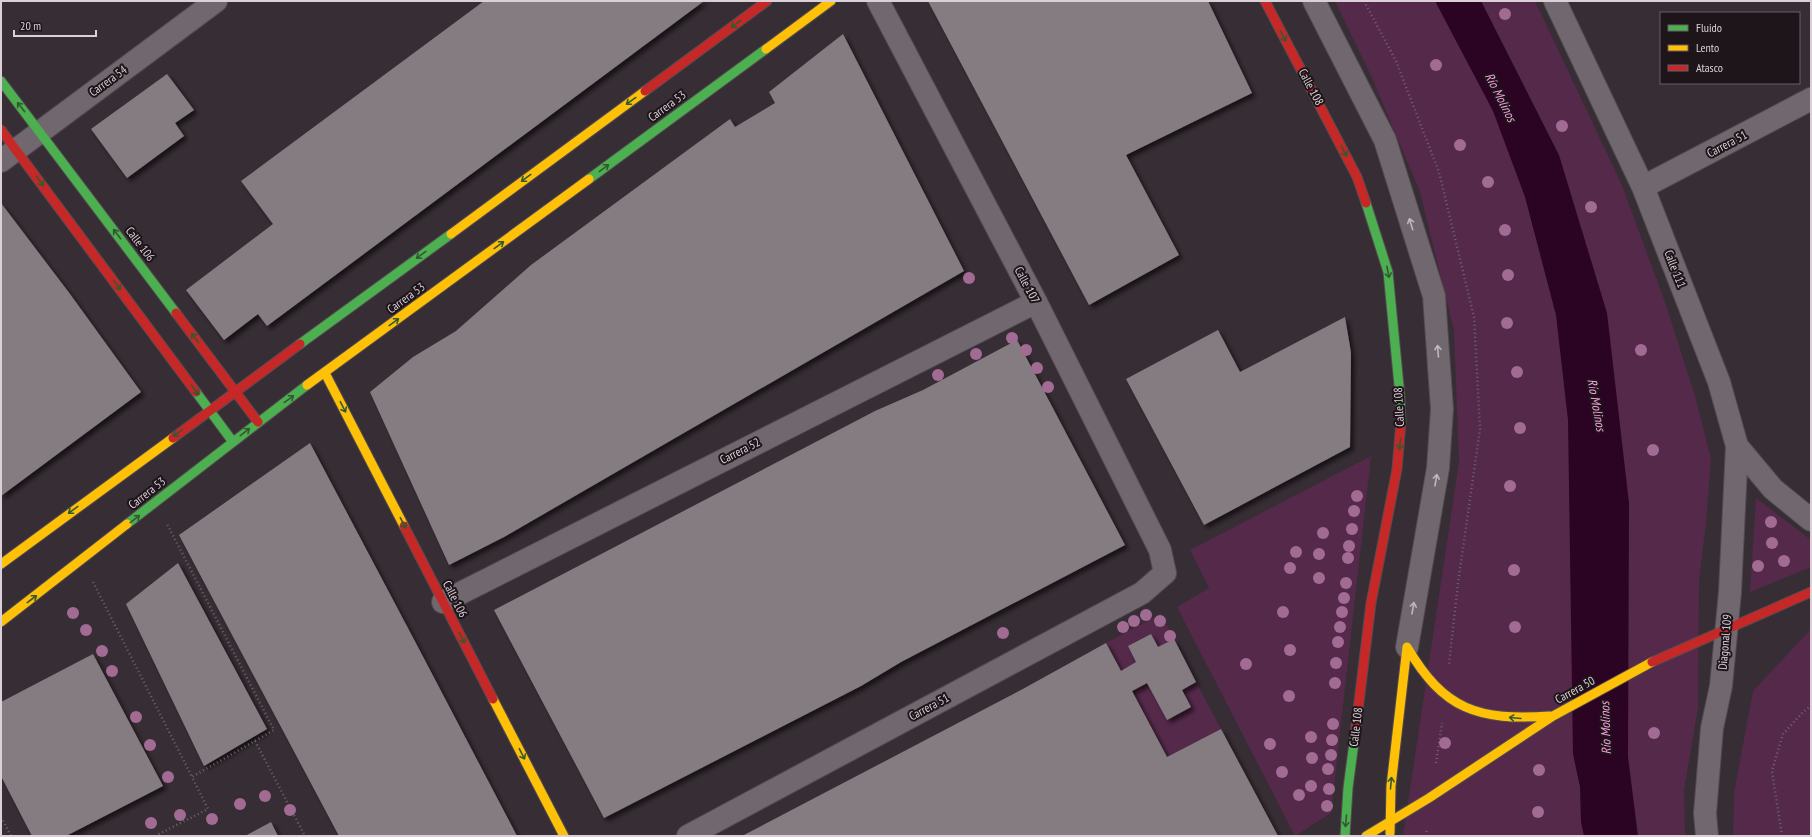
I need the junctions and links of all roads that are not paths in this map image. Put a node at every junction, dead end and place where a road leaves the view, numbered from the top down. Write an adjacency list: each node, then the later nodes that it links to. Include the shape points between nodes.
1 (216, 1): 11 (street, Carrera 54)
2 (767, 1): 16 (street, one-way to 16)
3 (831, 1): 15 (street, Carrera 53, one-way to 3)
4 (878, 1): 14 (street, Calle 107)
5 (1265, 1): 33 (street, Calle 108, one-way to 33, via 1357,176 1388,272 1400,396 1401,434 1397,468 1371,603)
6 (1314, 1): 28 (street, one-way to 6, via 1438,468 1442,409 1434,296 1385,140)
7 (1555, 1): 13 (street, Calle 111)
8 (1, 81): 11 (street, Calle 106, one-way to 8)
9 (1811, 98): 13 (street, Carrera 51)
10 (1, 130): 12 (street)
11 (40, 132): 12 (street, Carrera 54); 16 (street, Calle 106, one-way to 11)
12 (9, 155): 17 (street, one-way to 17)
13 (1643, 188): 20 (street, Calle 111, via 1719,382)
14 (1036, 302): 23 (street, Calle 107, via 1160,550); 25 (street, Carrera 52)
15 (325, 373): 18 (street, Carrera 53, one-way to 15); 25 (street, Calle 106, one-way to 25)
16 (235, 391): 17 (street); 18 (street, Calle 106)
17 (209, 410): 19 (street); 22 (street, one-way to 22)
18 (258, 422): 19 (street, Carrera 53, one-way to 18)
19 (233, 442): 26 (street, Carrera 53, one-way to 19)
20 (1737, 446): 21 (street, Calle 111, via 1773,488); 27 (street, Diagonal 109)
21 (1811, 520)
22 (1, 564)
23 (1165, 573): 32 (street, Carrera 51, via 1142,593)
24 (1811, 592): 27 (street, Carrera 50)
25 (443, 602): 31 (street, Calle 106, one-way to 31)
26 (1, 622)
27 (1726, 630): 29 (street, Carrera 50, via 1642,666); 36 (street, Diagonal 109, via 1721,686 1712,728 1705,813)
28 (1407, 647): 29 (street, one-way to 28, via 1501,717 1470,710 1446,697 1420,669); 30 (street, one-way to 28)
29 (1553, 716): 30 (street, Carrera 50)
30 (1389, 822): 34 (street, Carrera 50); 35 (street)
31 (564, 836)
32 (688, 836)
33 (1344, 836)
34 (1366, 836)
35 (1390, 836)
36 (1707, 836)

